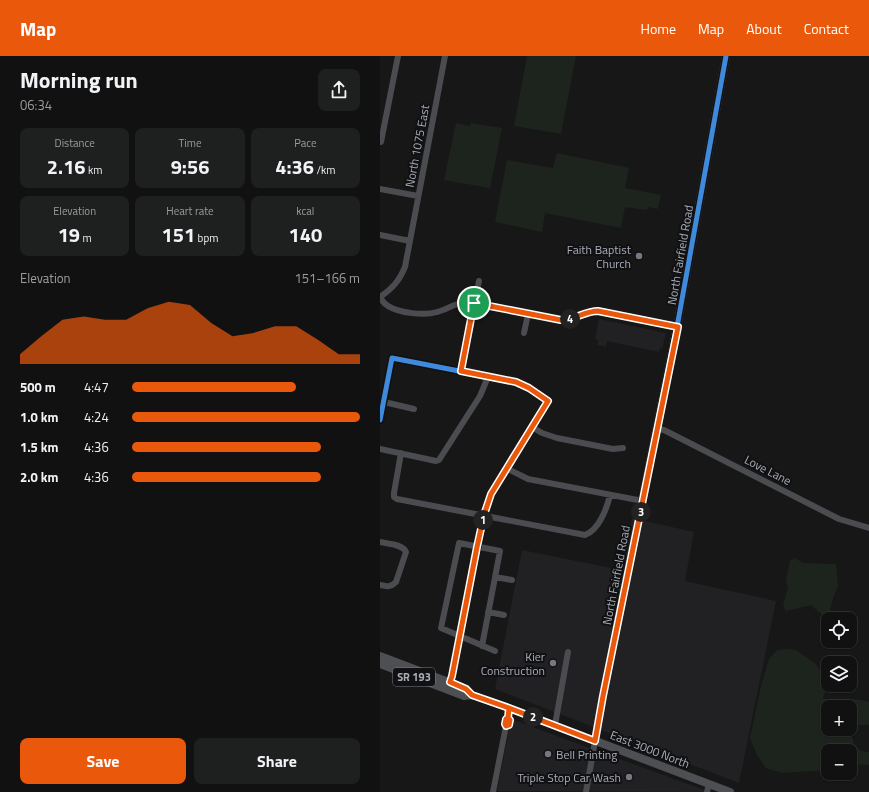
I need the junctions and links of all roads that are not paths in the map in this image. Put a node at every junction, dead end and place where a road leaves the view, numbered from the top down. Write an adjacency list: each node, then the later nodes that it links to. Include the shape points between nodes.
1 (398, 56): 4 (street)
2 (445, 56): 6 (street, North 1075 East)
3 (726, 56): 13 (main road, North Fairfield Road)
4 (381, 142)
5 (380, 189): 6 (street)
6 (418, 196): 8 (street, North 1075 East)
7 (380, 235): 8 (street)
8 (410, 241): 10 (street, North 1075 East, via 400,279)
9 (479, 281): 11 (street)
10 (380, 297): 11 (street, via 389,307 418,313 433,313 460,303)
11 (474, 303): 12 (street); 15 (street)
12 (528, 314): 13 (street, via 566,320 590,311 598,311); 14 (street)
13 (678, 327): 21 (main road, North Fairfield Road)
14 (524, 332)
15 (461, 371): 16 (street); 17 (street, via 392,358)
16 (488, 377): 20 (street, via 525,385 548,401); 24 (street, via 480,396 439,460)
17 (384, 402): 18 (street); 19 (street)
18 (414, 409)
19 (380, 420)
20 (532, 427): 22 (street, via 557,438 613,449); 25 (street)
21 (658, 429): 27 (main road, North Fairfield Road); 29 (street, Love Lane, via 839,518)
22 (623, 448)
23 (380, 449): 24 (street)
24 (401, 453): 28 (street, via 394,497)
25 (506, 468): 26 (street, via 528,479); 28 (street, via 491,494)
26 (610, 495): 27 (street); 28 (street, via 603,516 585,536)
27 (643, 501): 49 (main road, North Fairfield Road)
28 (484, 515): 31 (street)
29 (869, 528)
30 (380, 542): 34 (street, via 401,546 405,549 406,555 396,582 392,586)
31 (477, 547): 32 (street, via 500,551); 37 (street); 37 (street, via 459,543 441,628)
32 (495, 577): 33 (street); 35 (street)
33 (512, 580)
34 (380, 586)
35 (488, 612): 36 (street); 38 (street)
36 (504, 615)
37 (460, 636): 38 (street); 45 (street)
38 (482, 646): 39 (street)
39 (494, 651)
40 (568, 652): 48 (street)
41 (380, 656): 44 (main road, East 3000 North / SR 193)
42 (380, 659): 44 (main road, via 403,668)
43 (380, 664): 46 (main road, East 3000 North / SR 193, via 464,696)
44 (412, 668): 45 (main road, East 3000 North / SR 193)
45 (450, 682): 46 (main road, East 3000 North / SR 193, via 466,689)
46 (472, 695): 47 (main road, East 3000 North / SR 193)
47 (509, 708): 48 (main road, East 3000 North / SR 193); 51 (street)
48 (555, 725): 49 (main road, East 3000 North / SR 193)
49 (595, 741): 50 (main road, East 3000 North / SR 193); 52 (street, North Fairfield Road)
50 (708, 788): 53 (main road, East 3000 North / SR 193)
51 (493, 792)
52 (586, 792)
53 (730, 792)

